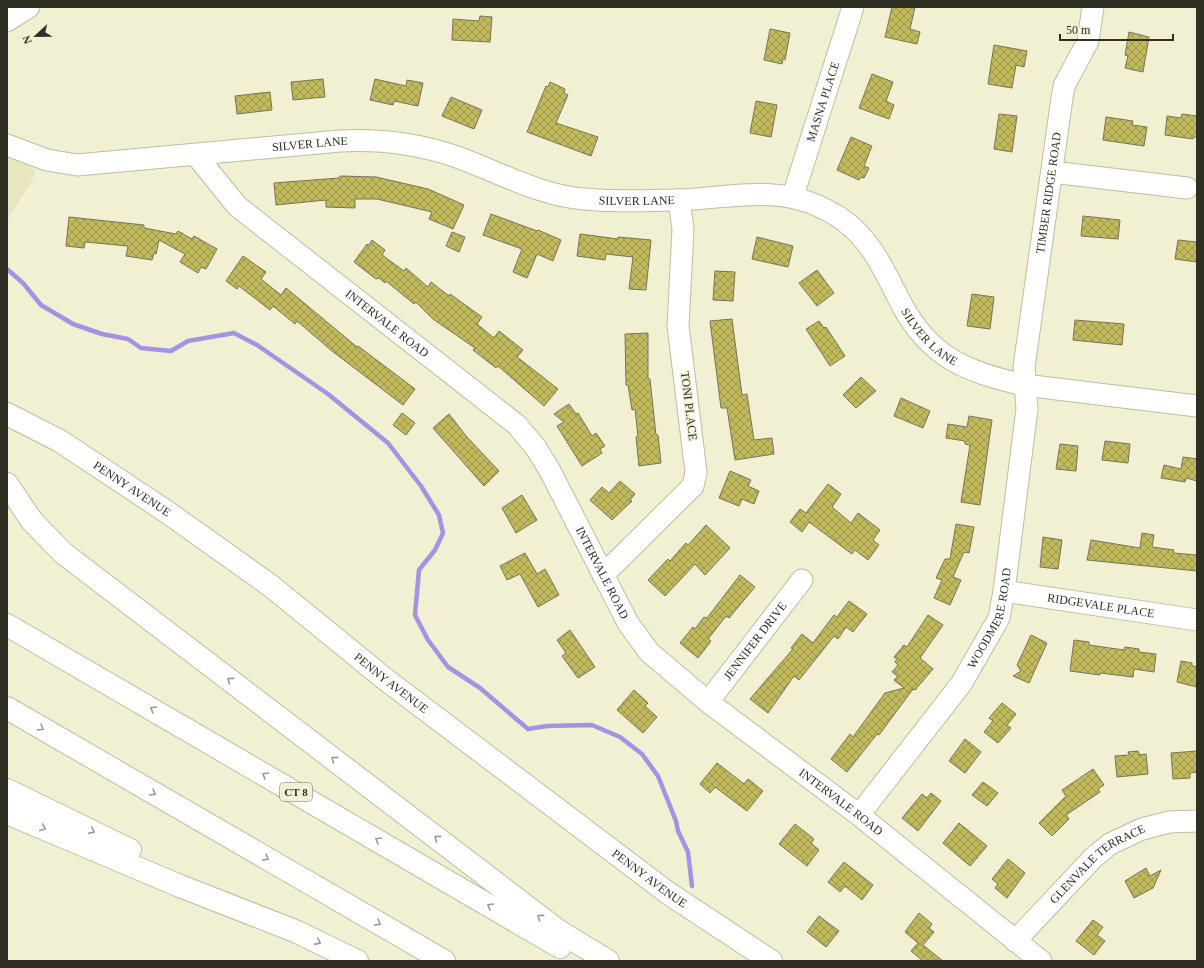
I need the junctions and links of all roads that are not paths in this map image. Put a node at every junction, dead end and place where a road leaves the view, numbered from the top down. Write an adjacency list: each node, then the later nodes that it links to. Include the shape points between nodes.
1 (29, 7): 4 (street)
2 (853, 7): 9 (street, MASNA PLACE)
3 (1093, 7): 7 (street, TIMBER RIDGE ROAD, via 1088,41 1064,86)
4 (7, 22)
5 (9, 151): 6 (street, SILVER LANE, via 77,165)
6 (196, 155): 10 (street, SILVER LANE, via 340,141 402,142 452,156 505,178 552,193 583,199); 15 (street, INTERVALE ROAD, via 237,206 517,425 549,469)
7 (1052, 172): 8 (street); 11 (street, TIMBER RIDGE ROAD, via 1024,367)
8 (1187, 188)
9 (793, 196): 10 (street, SILVER LANE, via 763,194); 11 (street, SILVER LANE, via 817,205 840,218 860,234 878,258 918,330 947,358 966,368)
10 (679, 200): 15 (street, TONI PLACE, via 683,229 678,326 696,472 693,486)
11 (1024, 385): 12 (street, SILVER LANE); 17 (street, WOODMERE ROAD, via 1027,409)
12 (1197, 406)
13 (7, 414): 32 (main road, PENNY AVENUE, via 60,441 167,512 271,586 386,679 567,817 668,892)
14 (7, 484): 31 (main road, one-way to 14, via 560,932 63,553 32,521)
15 (604, 574): 20 (street, INTERVALE ROAD, via 628,623 639,639 650,652)
16 (802, 580): 20 (street, JENNIFER DRIVE)
17 (1004, 591): 18 (street, RIDGEVALE PLACE); 24 (street, WOODMERE ROAD, via 999,618 961,684)
18 (1197, 620)
19 (7, 625): 30 (main road, CT 8, one-way to 19)
20 (708, 702): 24 (street, INTERVALE ROAD)
21 (7, 708): 29 (main road, one-way to 29)
22 (7, 790): 26 (main road, one-way to 26)
23 (7, 812): 26 (main road, one-way to 26, via 180,886)
24 (859, 815): 27 (street, INTERVALE ROAD)
25 (1197, 821): 27 (street, GLENVALE TERRACE, via 1162,824 1142,829 1110,844 1094,857)
26 (295, 931): 28 (main road, one-way to 28)
27 (1015, 941): 33 (street, INTERVALE ROAD)
28 (357, 961)
29 (444, 961)
30 (584, 961)
31 (608, 961)
32 (771, 961)
33 (1041, 961)

